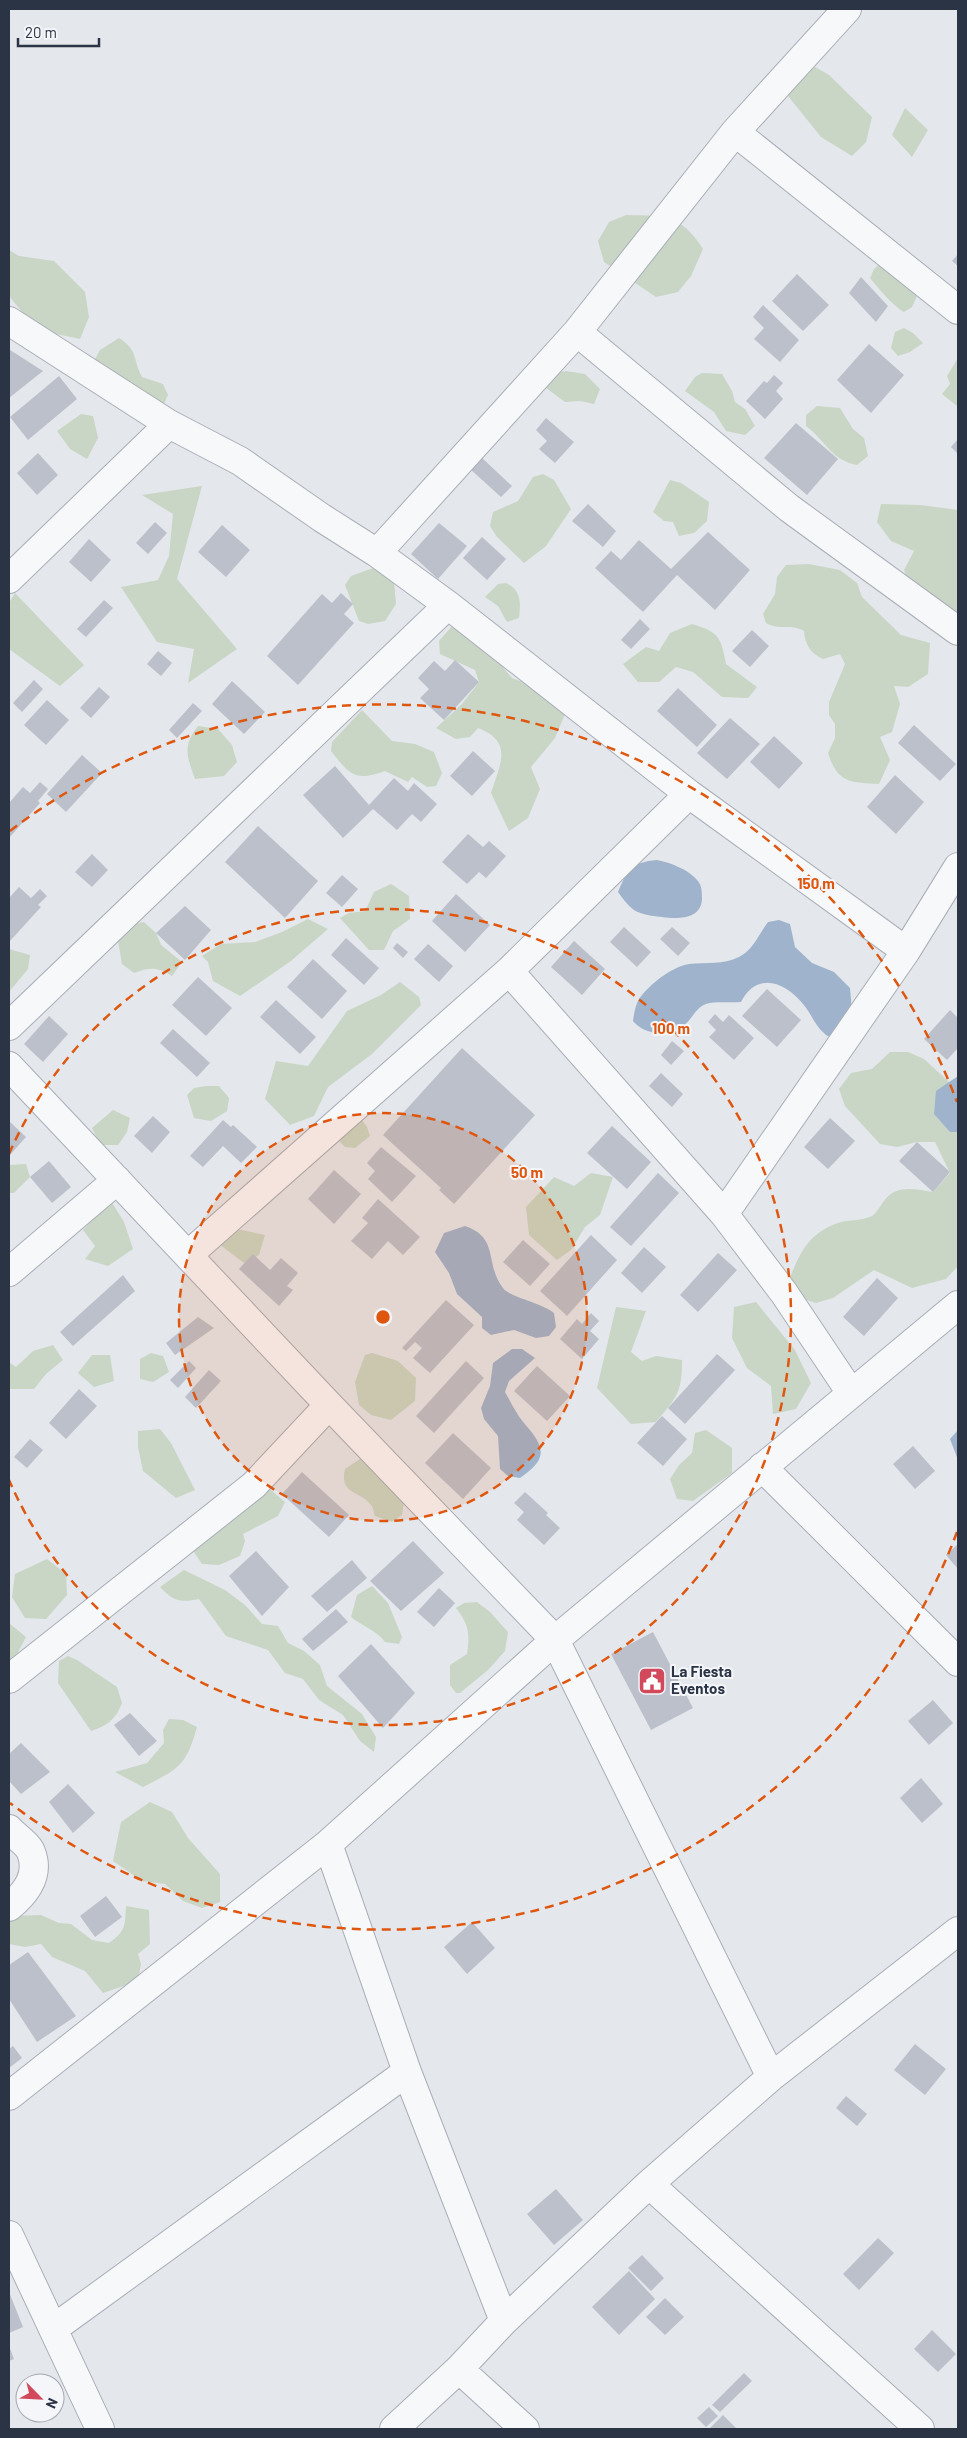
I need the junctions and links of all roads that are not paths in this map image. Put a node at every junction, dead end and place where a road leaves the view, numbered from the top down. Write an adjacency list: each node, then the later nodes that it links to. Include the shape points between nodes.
1 (847, 9): 2 (street)
2 (736, 132): 3 (street); 5 (street)
3 (958, 310)
4 (9, 320): 6 (street)
5 (577, 332): 7 (street); 10 (street, via 789,508)
6 (169, 424): 7 (street, via 240,461); 8 (street)
7 (377, 553): 9 (street)
8 (9, 579)
9 (448, 605): 11 (street); 15 (street)
10 (958, 631)
11 (689, 794): 13 (street); 14 (street)
12 (958, 867): 13 (street)
13 (906, 951): 18 (street)
14 (509, 971): 18 (street); 19 (street)
15 (9, 1026)
16 (9, 1066): 17 (street)
17 (117, 1180): 19 (street); 20 (street)
18 (724, 1214): 22 (street, via 784,1293)
19 (188, 1255): 23 (street)
20 (9, 1272)
21 (958, 1305): 22 (street)
22 (851, 1393): 24 (street)
23 (329, 1405): 25 (street); 27 (street, via 254,1485)
24 (762, 1466): 25 (street); 26 (street)
25 (555, 1640): 29 (street); 33 (street)
26 (958, 1662)
27 (9, 1680)
28 (9, 1829): 30 (street, via 31,1851 35,1873 22,1896)
29 (328, 1844): 32 (street); 34 (street)
30 (9, 1906)
31 (958, 1931): 33 (street)
32 (407, 2072): 37 (street); 38 (street)
33 (771, 2077): 35 (street)
34 (9, 2096)
35 (649, 2184): 37 (street); 43 (street)
36 (9, 2235): 38 (street)
37 (504, 2321): 39 (street)
38 (53, 2328): 40 (street)
39 (459, 2369): 41 (street); 42 (street)
40 (100, 2429)
41 (394, 2429)
42 (525, 2429)
43 (920, 2429)

